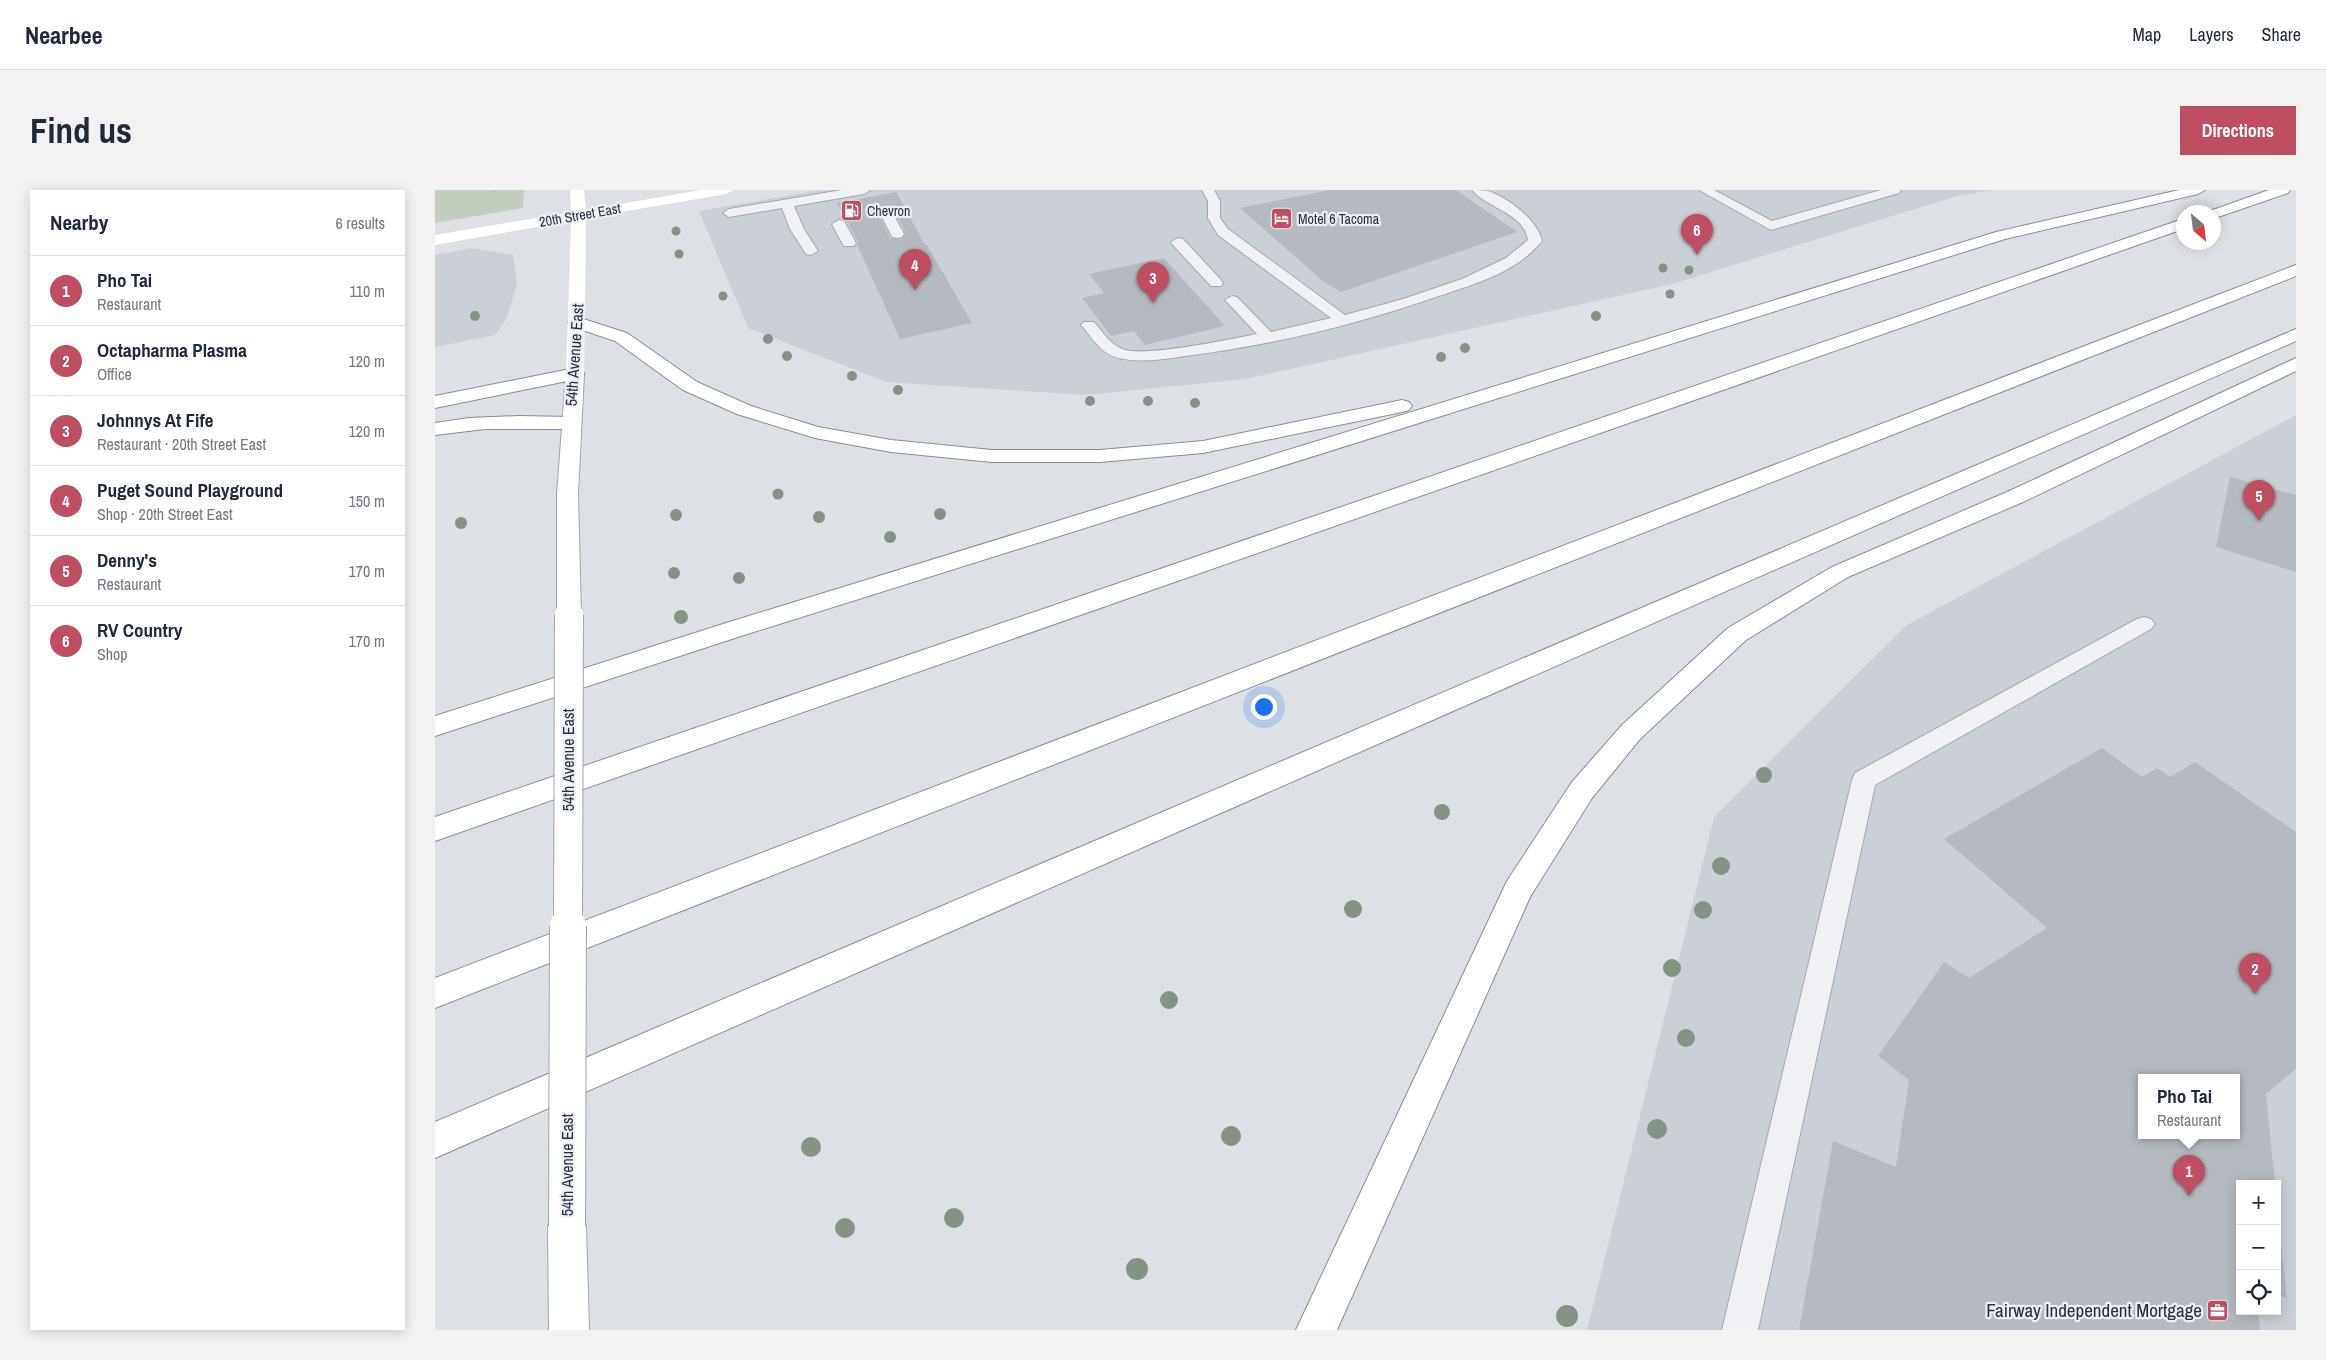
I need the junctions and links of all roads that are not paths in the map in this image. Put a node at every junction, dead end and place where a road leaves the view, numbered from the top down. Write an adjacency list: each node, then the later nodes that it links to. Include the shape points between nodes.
1 (578, 190): 15 (main road, 54th Avenue East)
2 (726, 190): 15 (main road, 20th Street East)
3 (864, 190): 10 (lane, via 828,200)
4 (1208, 190): 26 (lane, via 1214,201 1213,218 1223,232)
5 (1478, 190): 26 (lane, via 1532,228 1535,241 1529,248 1473,279)
6 (1705, 190): 7 (lane, via 1771,226)
7 (1895, 190)
8 (2198, 190): 32 (main road, via 2001,235)
9 (2283, 190): 12 (main road)
10 (801, 195): 11 (lane)
11 (786, 203): 13 (lane); 22 (lane)
12 (2221, 211)
13 (729, 213)
14 (887, 215): 18 (lane)
15 (579, 216): 19 (main road, 20th Street East); 27 (main road, 54th Avenue East)
16 (839, 224): 21 (lane)
17 (2176, 226): 39 (main road)
18 (897, 234)
19 (435, 240)
20 (1178, 242): 24 (lane)
21 (849, 243)
22 (811, 251)
23 (2296, 270): 40 (main road)
24 (1216, 283)
25 (1232, 300): 30 (lane)
26 (1343, 320): 30 (lane)
27 (577, 322): 32 (main road, via 621,337 690,386 744,410 815,432 891,446 992,456 1100,456 1203,447); 33 (main road, 54th Avenue East)
28 (1089, 325): 30 (lane, via 1108,349 1125,355 1208,348)
29 (2296, 334): 41 (main road)
30 (1269, 338)
31 (2296, 364): 43 (main road, via 2015,497 1840,572 1737,634 1631,732 1582,790 1518,890)
32 (1589, 365): 38 (main road, via 732,630)
33 (575, 374): 34 (main road); 35 (main road, 54th Avenue East)
34 (435, 402)
35 (569, 423): 36 (main road, via 511,421 458,424); 42 (main road, 54th Avenue East, bridge, via 566,540 569,615)
36 (435, 429)
37 (2144, 624): 44 (lane, via 1864,780)
38 (435, 726)
39 (435, 829)
40 (435, 993)
41 (435, 1140)
42 (569, 1330)
43 (1317, 1330)
44 (1740, 1330)

